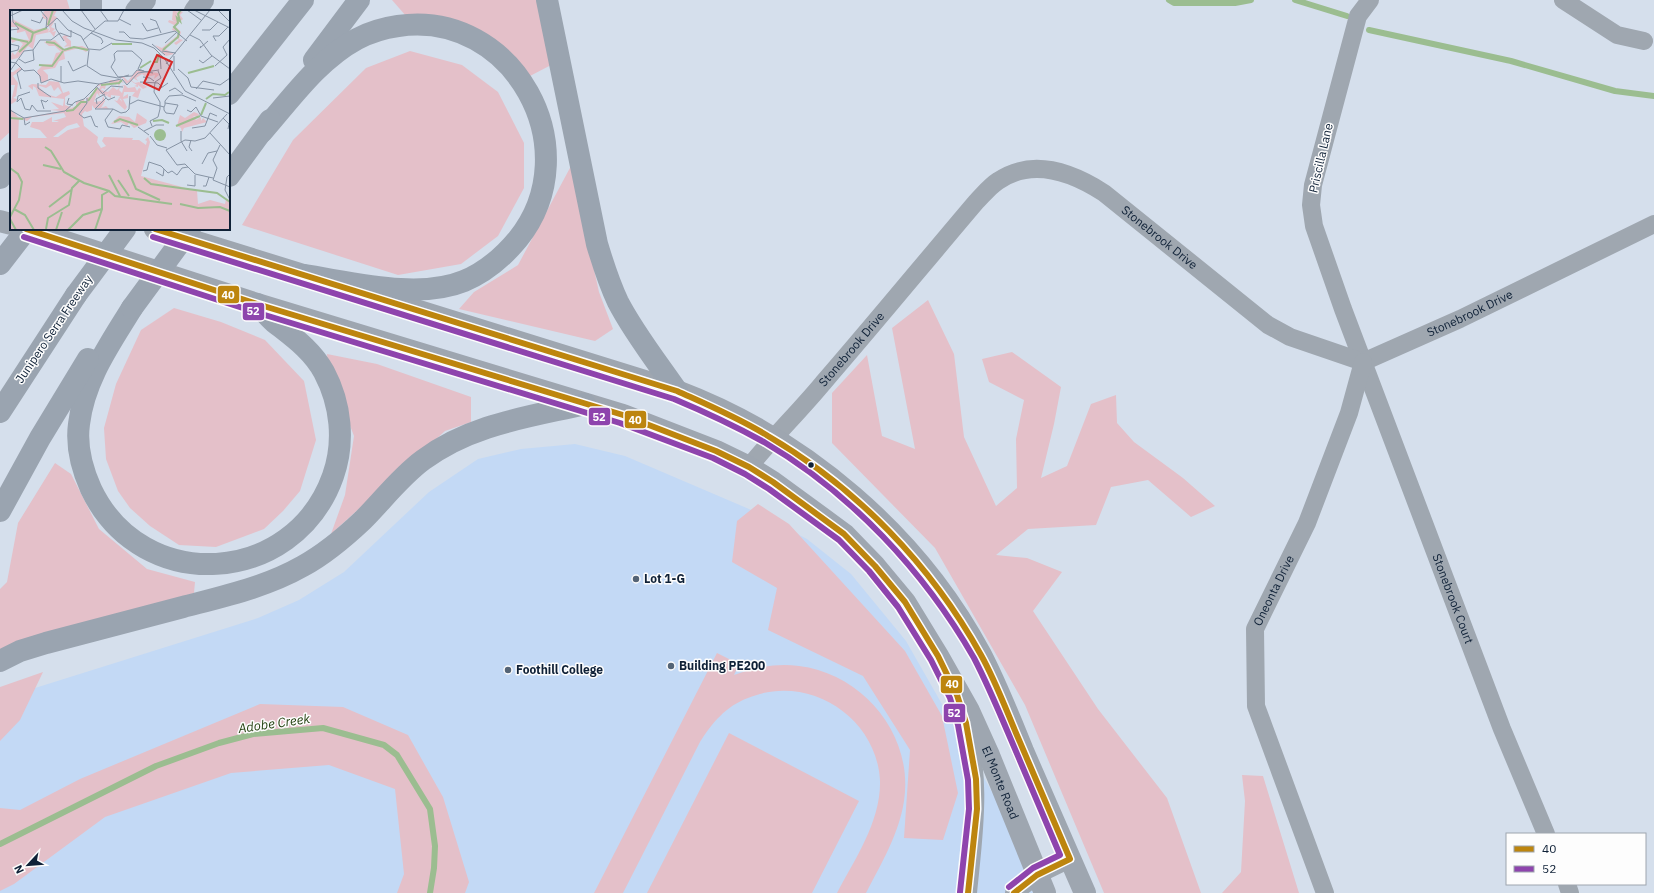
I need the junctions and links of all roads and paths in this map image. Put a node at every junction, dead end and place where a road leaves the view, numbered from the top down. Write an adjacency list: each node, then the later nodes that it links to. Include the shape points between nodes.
1 (145, 0): 8 (highway)
2 (203, 0): 9 (highway)
3 (303, 0): 11 (highway)
4 (359, 0): 12 (highway)
5 (547, 0): 30 (highway, via 597,244 606,275 632,325)
6 (1370, 0): 29 (street, Priscilla Lane, via 1358,16 1313,185 1311,205 1314,226)
7 (1563, 0): 10 (street, via 1616,35)
8 (137, 10)
9 (196, 10)
10 (1644, 41)
11 (230, 93)
12 (262, 132): 14 (highway); 26 (highway, via 336,51 385,28 410,24 434,25 458,31 481,43 504,60 523,82 536,107 544,134 545,180 536,209 524,231 507,252 486,269 464,281 417,288 390,288)
13 (10, 164): 15 (highway)
14 (230, 175)
15 (0, 179): 16 (street)
16 (10, 183)
17 (0, 221): 18 (street)
18 (10, 224)
19 (1654, 224): 29 (street, Stonebrook Drive, via 1460,319)
20 (25, 230): 25 (highway, bridge)
21 (29, 230): 27 (street, El Monte Road)
22 (124, 230): 32 (highway, Junipero Serra Freeway, bridge, via 76,295)
23 (158, 230): 26 (street)
24 (189, 230): 28 (highway, bridge)
25 (0, 264)
26 (303, 275): 30 (street)
27 (257, 304): 28 (highway, via 310,352 324,371 339,418 336,468 318,507 305,524 289,538 252,558 209,564 169,558 147,549 126,535 96,498 85,475 79,449 78,425 83,401 102,357); 31 (street, El Monte Road)
28 (132, 308): 35 (highway, via 92,352)
29 (1363, 362): 33 (street, Stonebrook Drive, via 1290,338 1268,325 1104,193 1086,182 1060,172 1029,168 998,181 976,202 809,400); 38 (street, Stonebrook Court, via 1502,729); 44 (street, Oneonta Drive, via 1350,413 1307,523 1255,629 1256,706)
30 (677, 391): 33 (street, via 714,405)
31 (584, 404): 34 (street, El Monte Road, via 623,415 692,441); 37 (highway, via 490,426 445,446 401,479 344,537 305,565 283,576 235,593 46,643 20,651)
32 (0, 412)
33 (772, 438): 34 (street, Stonebrook Drive); 39 (street, via 834,481 869,510 932,579 980,655)
34 (749, 467): 36 (street, El Monte Road, via 844,534 905,602)
35 (0, 511)
36 (938, 656): 40 (street, El Monte Road, via 969,711 988,753); 41 (street, via 957,695 966,724 976,779 977,808)
37 (0, 661)
38 (1546, 833)
39 (1070, 859): 40 (street); 43 (street)
40 (1041, 884): 42 (street)
41 (968, 893)
42 (1014, 893)
43 (1085, 893)
44 (1325, 893)

